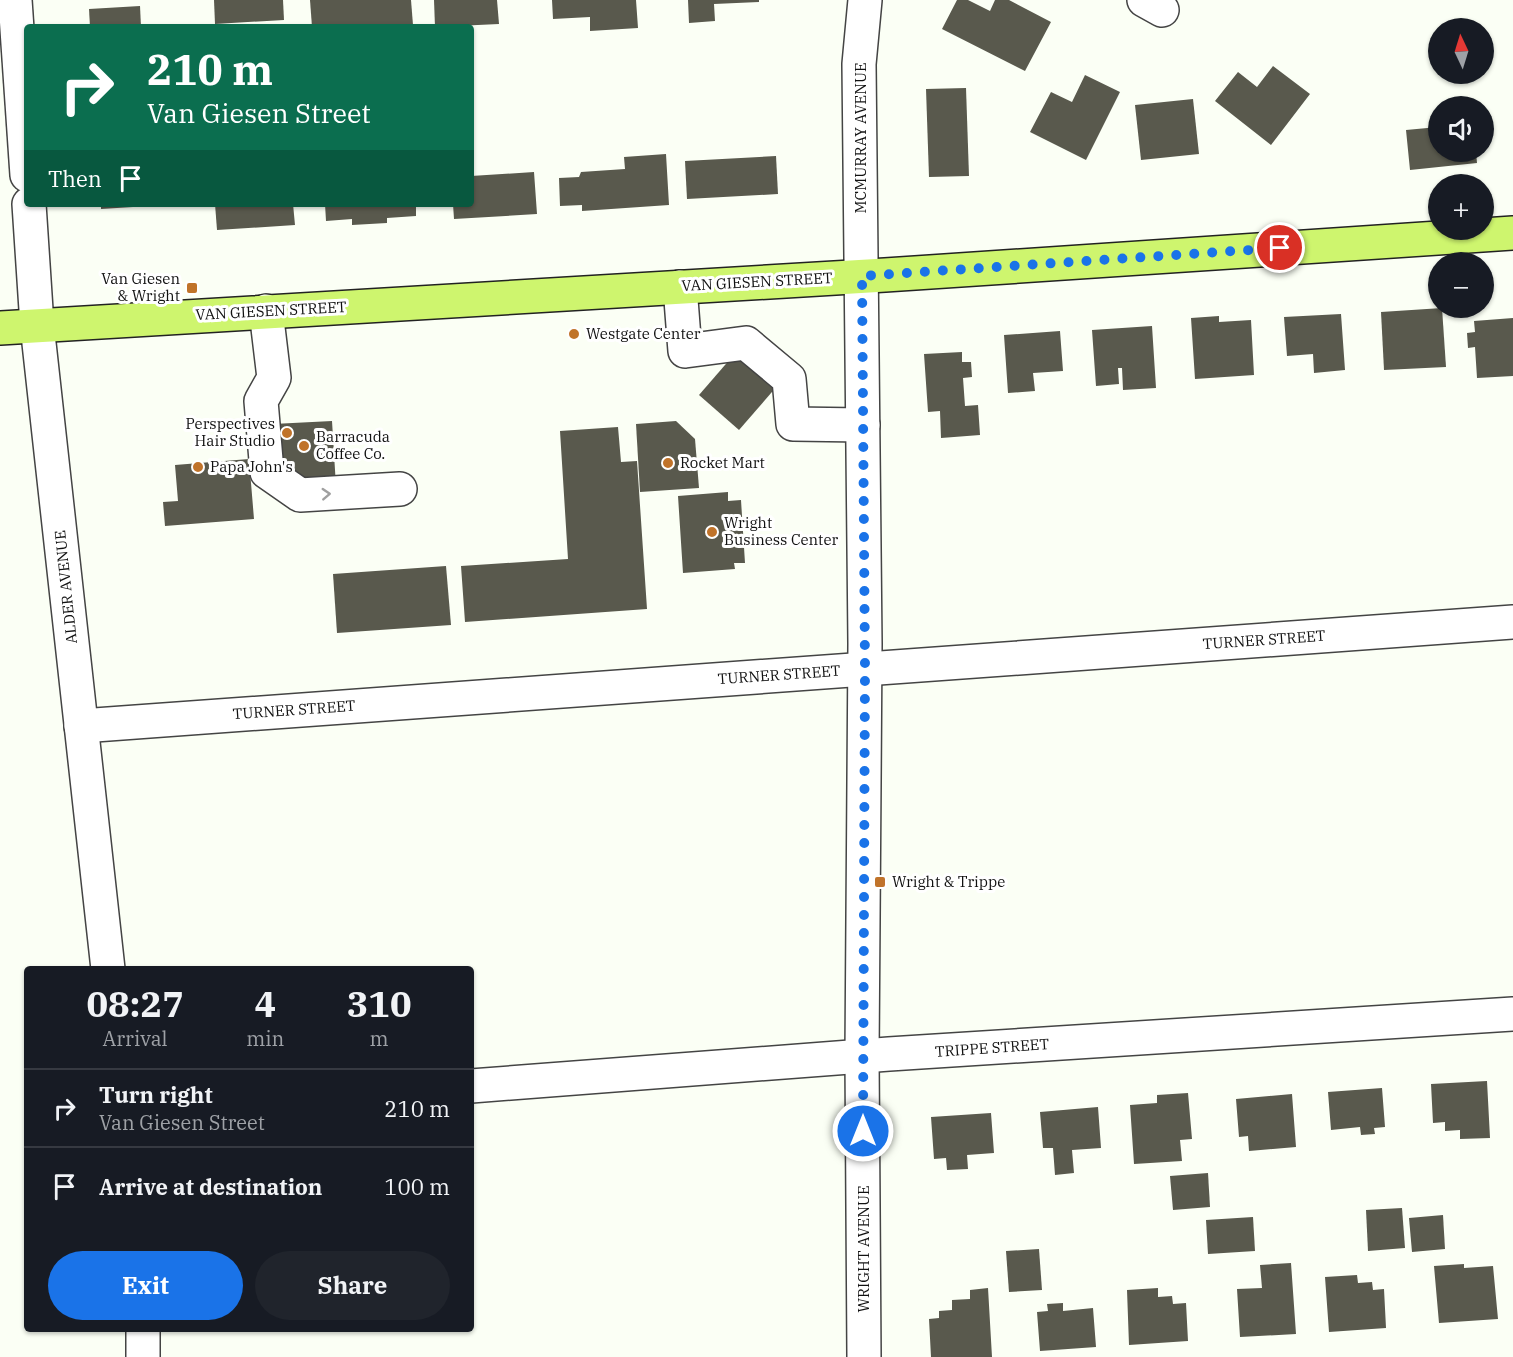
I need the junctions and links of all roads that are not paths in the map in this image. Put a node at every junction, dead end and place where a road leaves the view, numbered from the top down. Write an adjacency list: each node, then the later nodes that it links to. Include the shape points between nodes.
1 (15, 0): 3 (street)
2 (865, 0): 6 (street, MCMURRAY AVENUE, via 860,64)
3 (24, 131)
4 (29, 207): 9 (street, ALDER AVENUE)
5 (1513, 233): 6 (main road, VAN GIESEN STREET)
6 (862, 276): 7 (main road, VAN GIESEN STREET); 11 (street, WRIGHT AVENUE)
7 (680, 287): 8 (main road, VAN GIESEN STREET); 11 (street, via 685,351 746,343 789,379 793,424)
8 (266, 311): 9 (main road, VAN GIESEN STREET); 12 (street, one-way to 12, via 274,378 261,401 267,472 300,495)
9 (37, 325): 10 (main road, VAN GIESEN STREET); 15 (street, ALDER AVENUE)
10 (0, 328)
11 (863, 425): 14 (street, WRIGHT AVENUE)
12 (400, 489)
13 (1513, 622): 14 (street, TURNER STREET)
14 (865, 668): 15 (street, TURNER STREET); 18 (street, WRIGHT AVENUE)
15 (81, 726): 16 (street, ALDER AVENUE)
16 (108, 966)
17 (1513, 1014): 18 (street, TRIPPE STREET)
18 (862, 1056): 19 (street, TRIPPE STREET); 22 (street, WRIGHT AVENUE)
19 (474, 1086)
20 (143, 1332): 21 (street)
21 (143, 1357)
22 (864, 1357)

